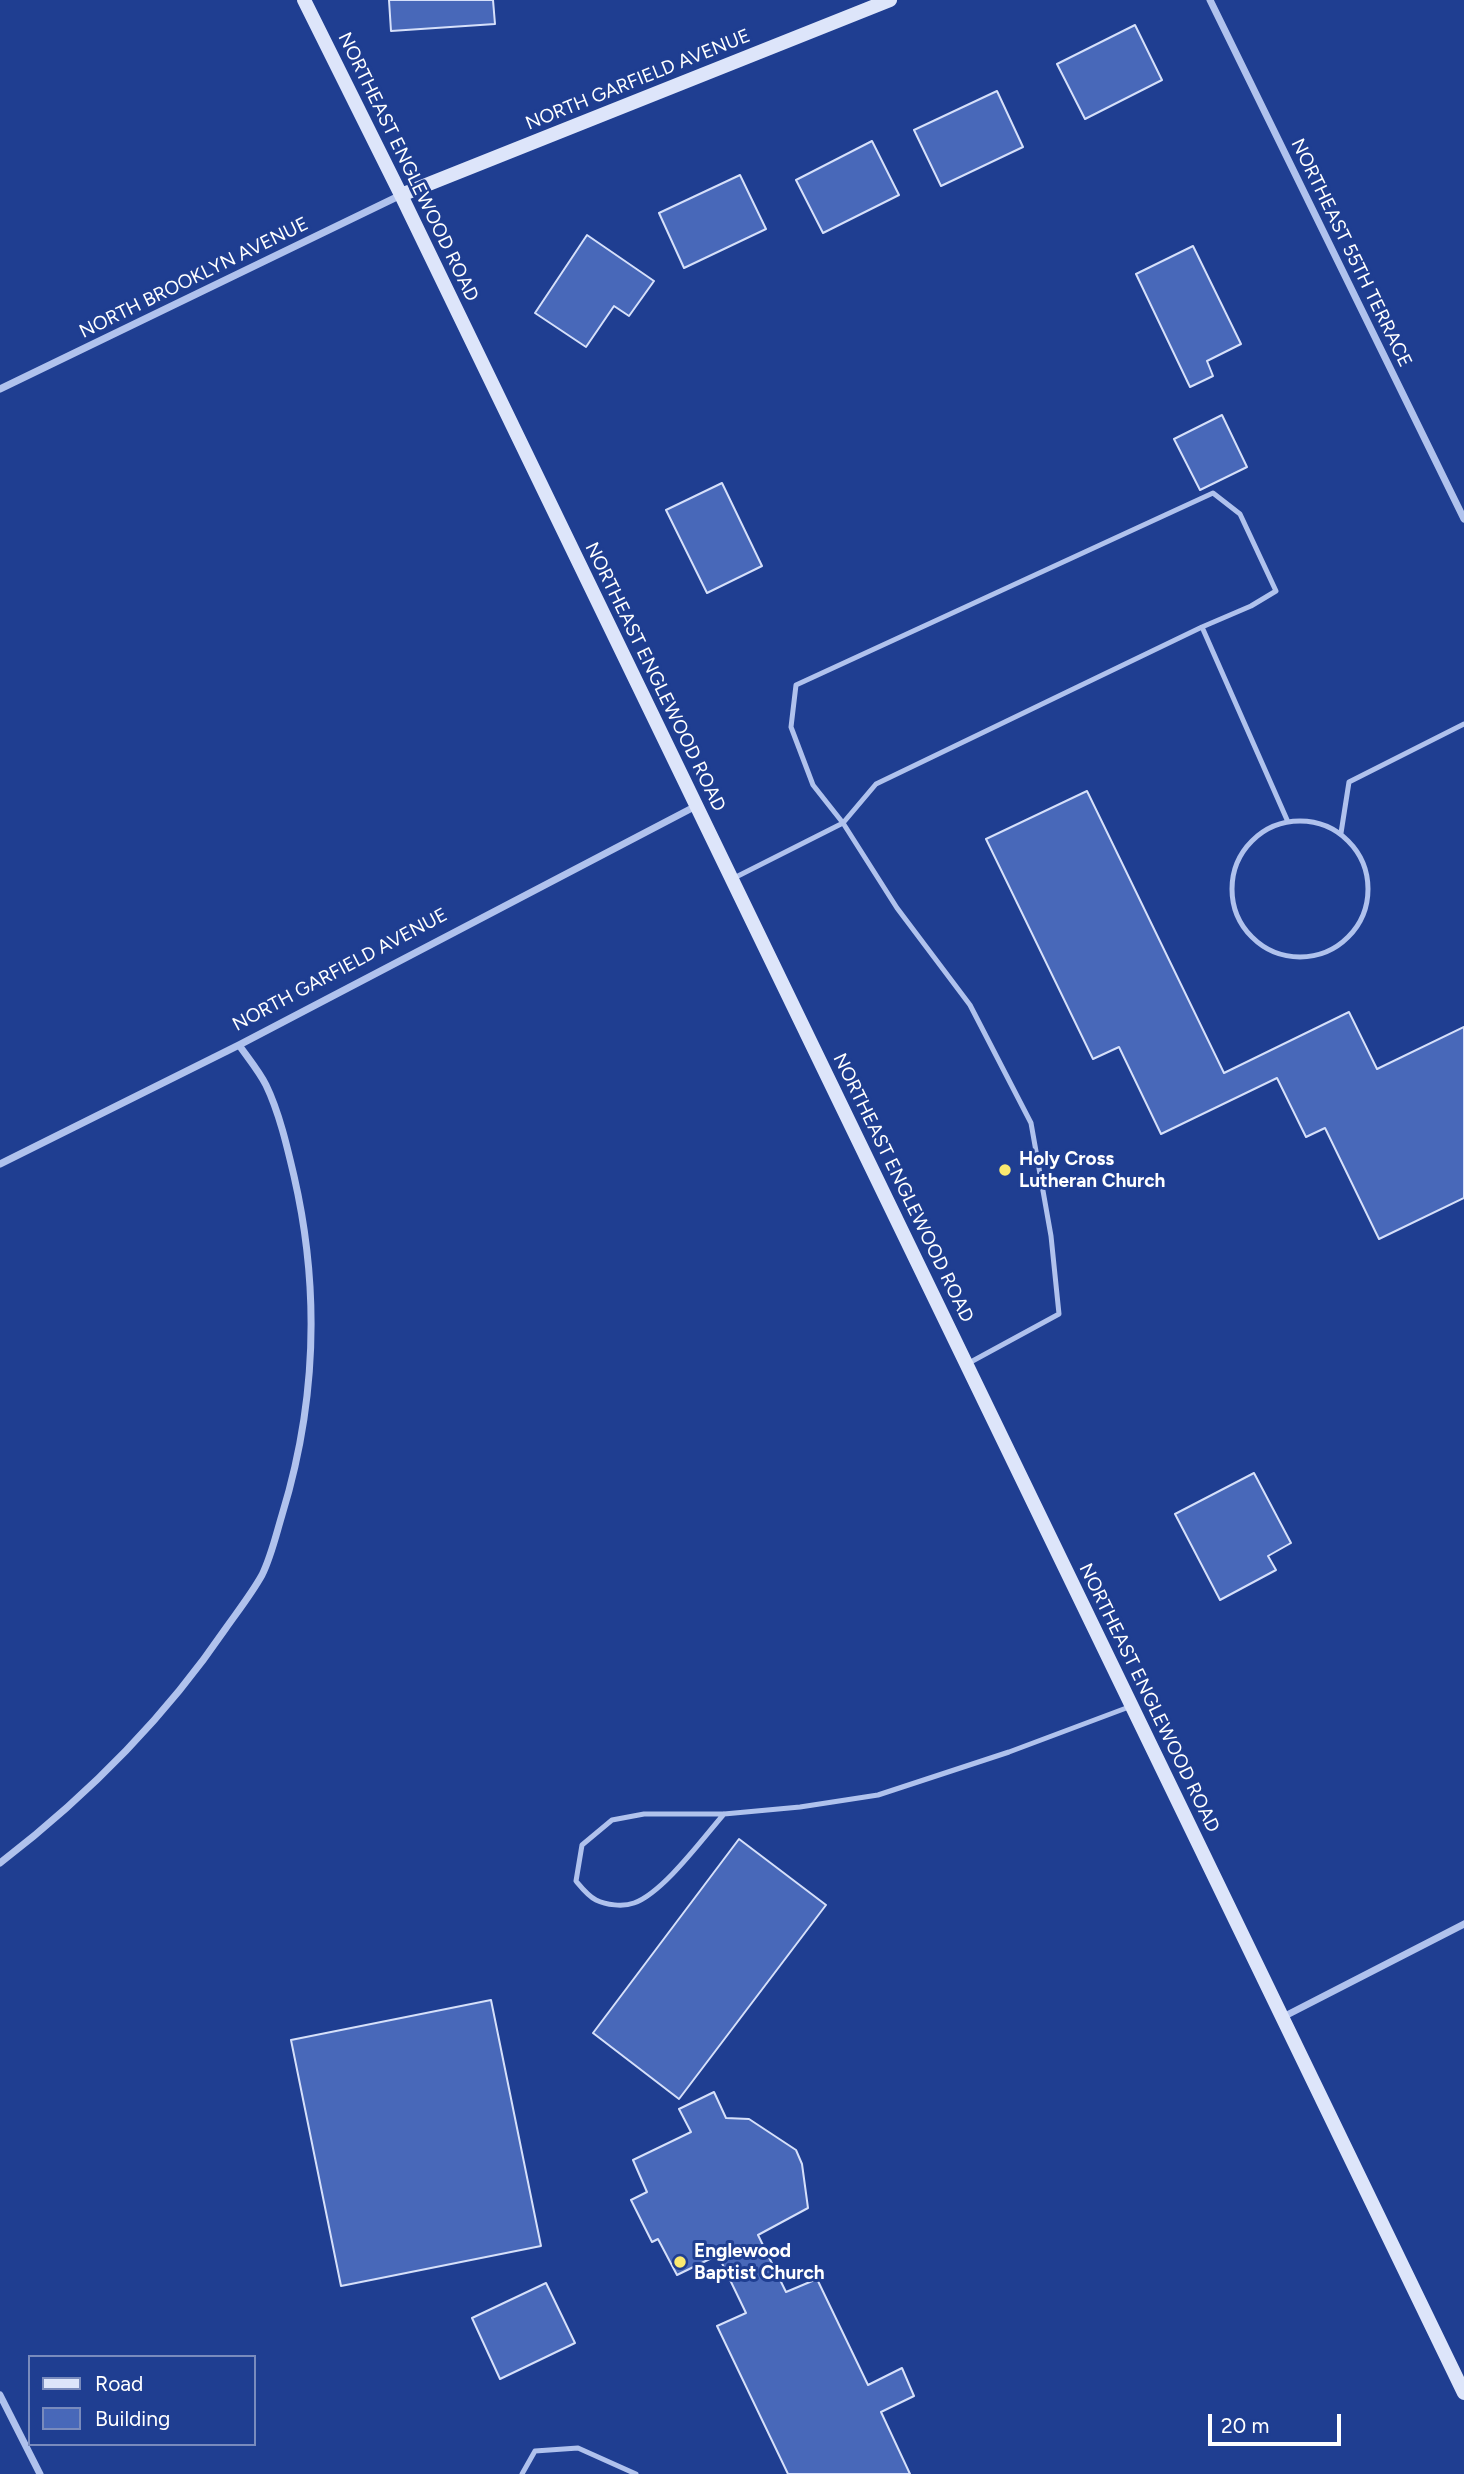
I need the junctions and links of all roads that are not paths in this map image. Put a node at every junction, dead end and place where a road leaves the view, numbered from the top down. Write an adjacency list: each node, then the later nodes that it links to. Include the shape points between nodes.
1 (304, 0): 4 (main road, NORTHEAST ENGLEWOOD ROAD)
2 (890, 0): 4 (main road, NORTH GARFIELD AVENUE)
3 (1210, 0): 6 (street, NORTHEAST 55TH TERRACE)
4 (401, 195): 5 (street, NORTH BROOKLYN AVENUE); 9 (main road, NORTHEAST ENGLEWOOD ROAD)
5 (0, 389)
6 (1464, 519)
7 (1202, 627): 10 (lane); 11 (lane, via 876,784); 11 (lane, via 1276,591 1240,514 1213,493 796,685 791,727 813,785)
8 (1464, 724): 12 (lane, via 1349,782)
9 (696, 806): 13 (main road, NORTHEAST ENGLEWOOD ROAD); 14 (street, NORTH GARFIELD AVENUE)
10 (1288, 822): 12 (lane, via 1320,823); 12 (lane, via 1255,837 1241,855 1233,876 1232,900 1253,940 1293,958 1316,957 1336,948 1353,933 1364,914 1369,892 1366,870)
11 (843, 823): 13 (lane); 16 (lane, via 897,908 970,1005 1031,1123 1059,1314)
12 (1340, 833)
13 (732, 878): 16 (main road, NORTHEAST ENGLEWOOD ROAD)
14 (239, 1045): 15 (street, NORTH GARFIELD AVENUE); 19 (street, via 266,1084 288,1148 311,1280 312,1347 293,1480 261,1576 195,1673 125,1754 48,1827)
15 (0, 1164)
16 (967, 1364): 17 (main road, NORTHEAST ENGLEWOOD ROAD)
17 (1132, 1706): 18 (lane, via 878,1795); 21 (main road, NORTHEAST ENGLEWOOD ROAD)
18 (723, 1814): 18 (lane, via 644,1814 612,1820 582,1845 576,1881 594,1900 634,1903 676,1869)
19 (0, 1864)
20 (1464, 1924): 21 (street)
21 (1283, 2017): 22 (main road, NORTHEAST ENGLEWOOD ROAD)
22 (1464, 2393)
23 (0, 2395): 24 (street)
24 (40, 2474)
25 (522, 2474): 26 (lane, via 535,2451 578,2448)
26 (636, 2474)

